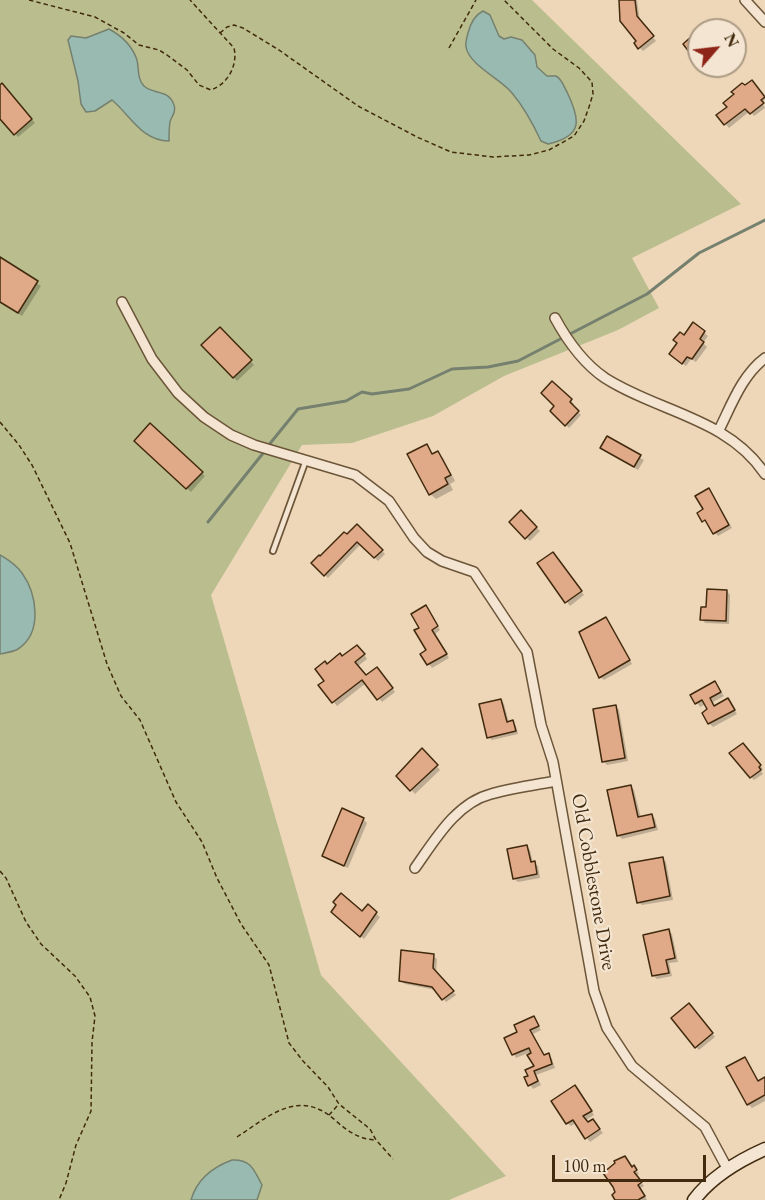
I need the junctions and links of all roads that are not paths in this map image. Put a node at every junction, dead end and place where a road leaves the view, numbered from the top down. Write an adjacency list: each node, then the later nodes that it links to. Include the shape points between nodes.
1 (745, 0): 2 (street)
2 (765, 22)
3 (122, 302): 7 (street, via 152,359 178,393 204,417 254,445)
4 (555, 318): 6 (street, via 577,352 605,378)
5 (765, 358): 6 (street, via 743,383)
6 (719, 430): 8 (street)
7 (306, 460): 9 (lane); 10 (street, Old Cobblestone Drive, via 355,475 389,501 427,552 474,572 527,652)
8 (765, 474)
9 (273, 551)
10 (556, 781): 11 (street, via 489,794 472,802 439,834); 13 (street, Old Cobblestone Drive, via 594,991 607,1028 632,1066 705,1127)
11 (415, 868)
12 (765, 1149): 13 (street)
13 (727, 1168): 14 (street)
14 (694, 1200)

